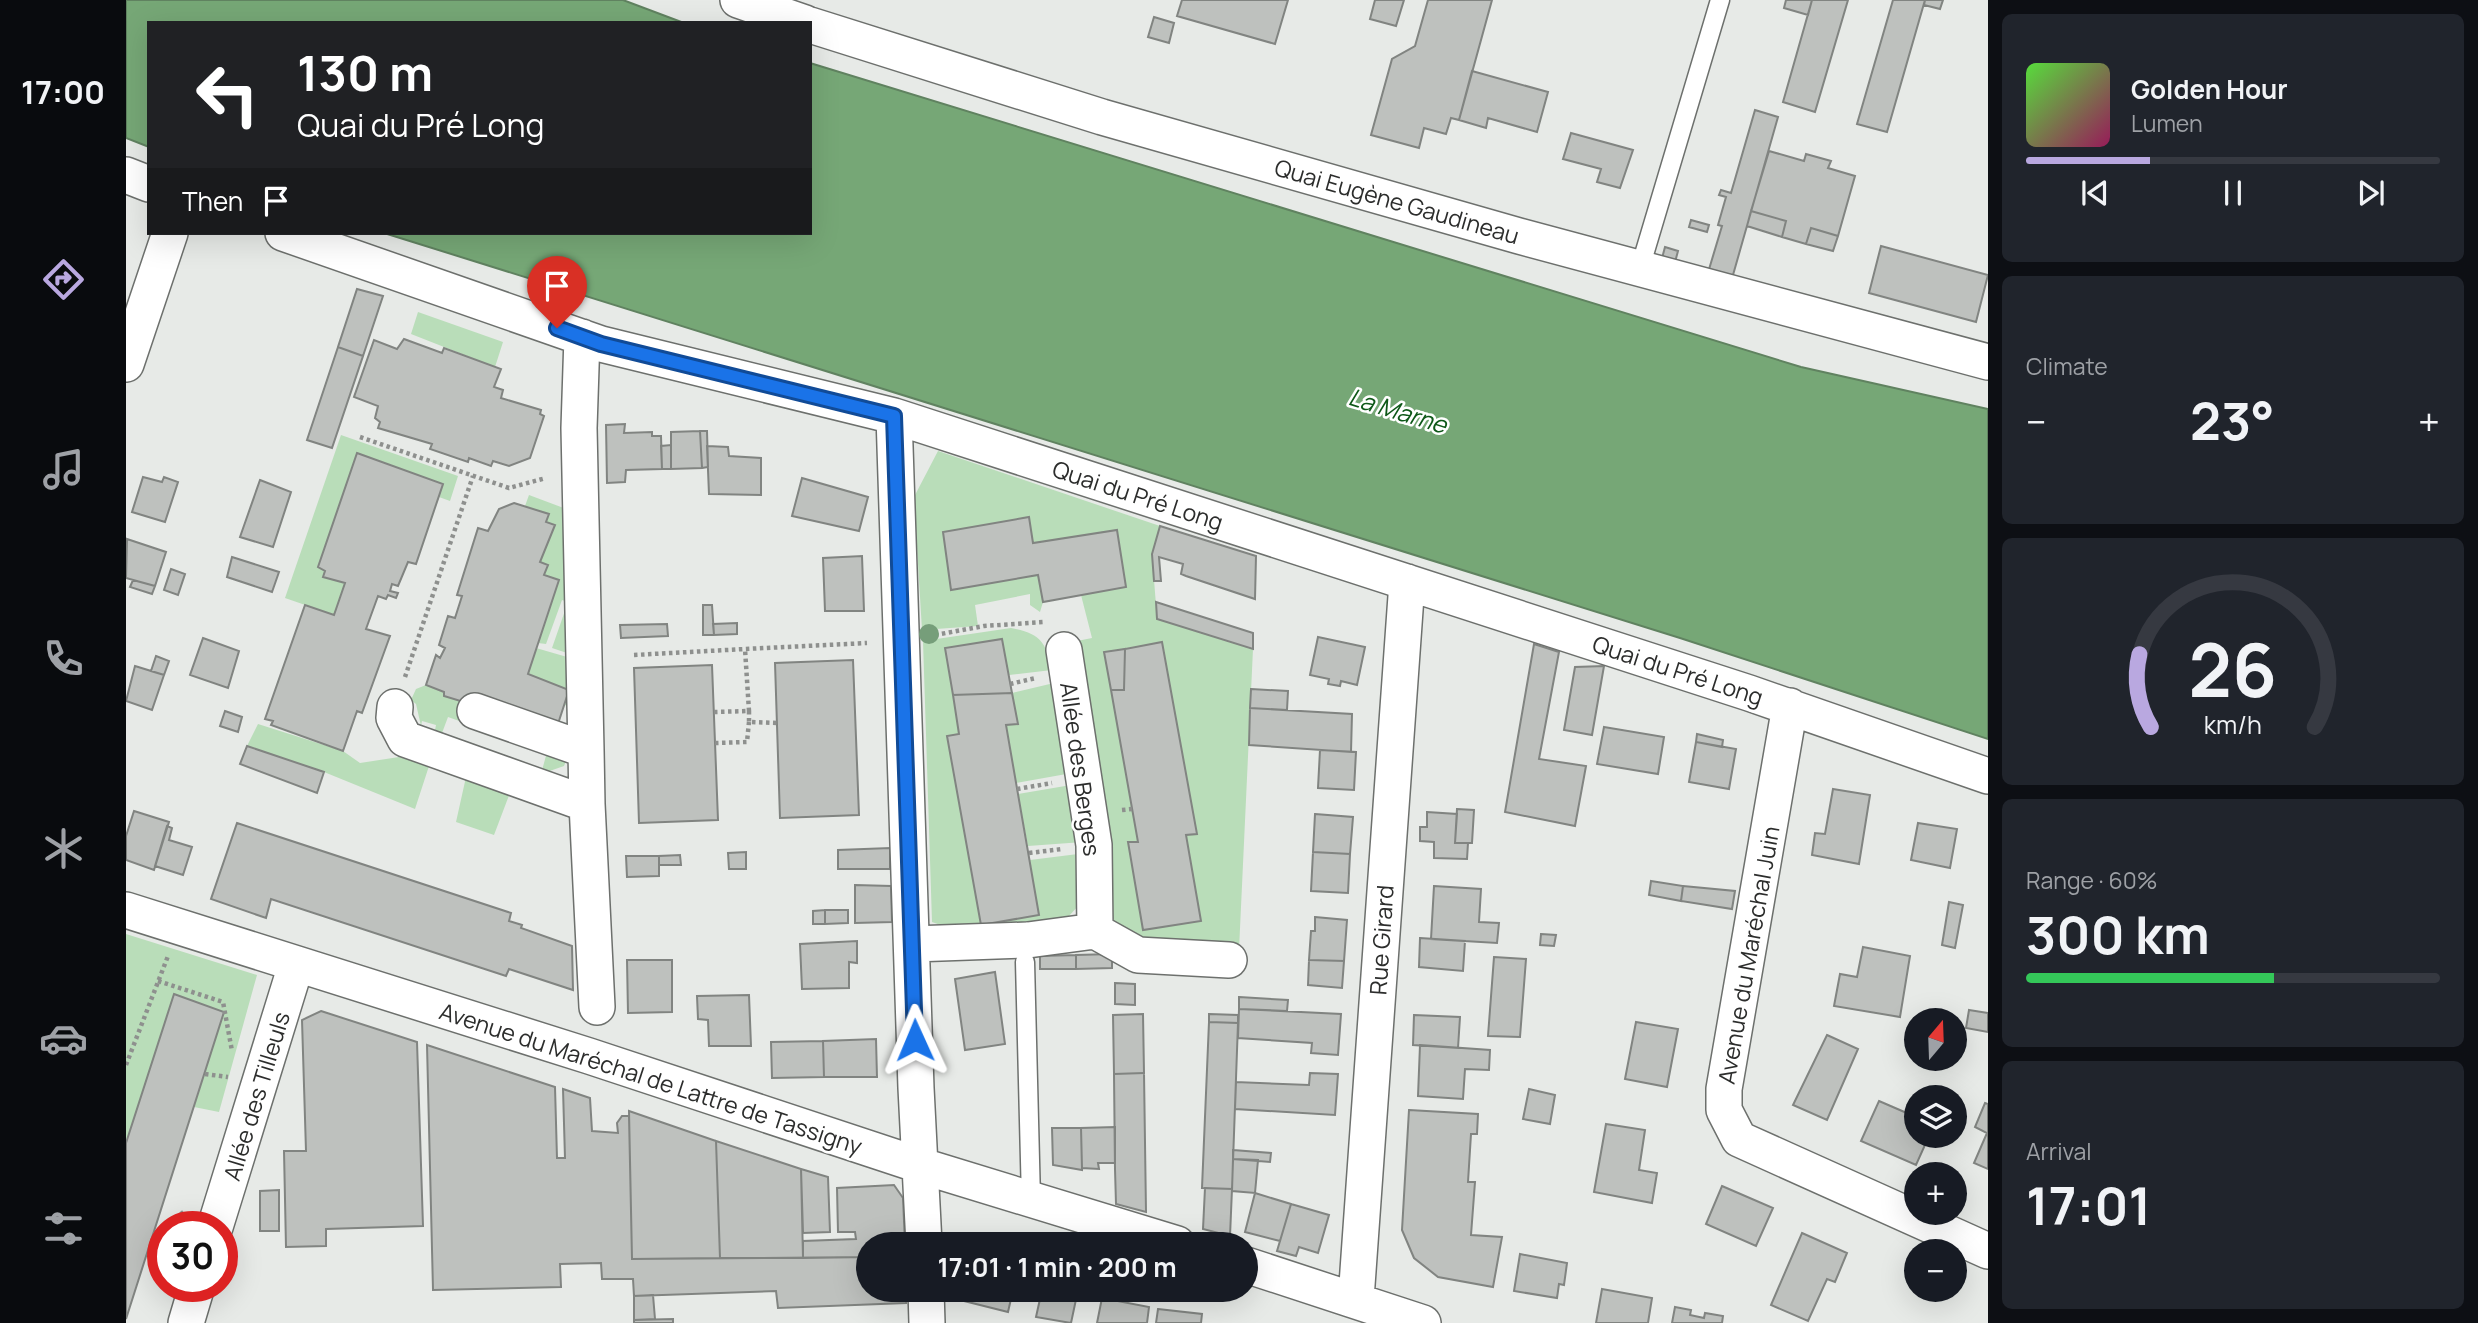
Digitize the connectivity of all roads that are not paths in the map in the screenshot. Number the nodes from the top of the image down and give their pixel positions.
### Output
1 (738, 0) edge
2 (1720, 0) edge
3 (799, 21) edge
4 (812, 25) edge
5 (126, 175) edge
6 (147, 183) edge
7 (169, 235) edge
8 (289, 235) edge
9 (1640, 268) junction
10 (582, 337) junction
11 (1988, 362) edge
12 (126, 364) edge
13 (894, 416) junction
14 (1407, 582) junction
15 (1063, 650) road end
16 (1790, 706) junction
17 (394, 707) road end
18 (475, 711) dead end
19 (586, 750) junction
20 (1988, 776) edge
21 (587, 804) junction
22 (126, 910) edge
23 (1095, 931) junction
24 (913, 944) junction
25 (1229, 960) dead end
26 (1025, 962) dead end
27 (296, 965) junction
28 (597, 1007) dead end
29 (922, 1167) junction
30 (1031, 1200) junction
31 (220, 1211) edge
32 (925, 1232) edge
33 (1137, 1232) edge
34 (1988, 1251) edge
35 (1258, 1269) edge
36 (1356, 1299) junction
37 (192, 1302) edge
38 (926, 1302) edge
39 (186, 1323) edge
40 (927, 1323) edge
41 (1423, 1323) edge

1 - 3 street
2 - 9 lane
4 - 9 street, Quai Eugène Gaudineau
5 - 6 street
7 - 12 street
8 - 10 street, Quai du Pré Long
9 - 11 street, Quai Eugène Gaudineau
10 - 13 street, Quai du Pré Long
10 - 19 street
13 - 14 street, Quai du Pré Long
13 - 24 street
14 - 16 street, Quai du Pré Long
14 - 36 street, Rue Girard
15 - 23 street, Allée des Berges
16 - 20 street, Quai du Pré Long
16 - 34 street, Avenue du Maréchal Juin
17 - 21 street
18 - 19 street
19 - 21 street
21 - 28 street
22 - 27 street, Avenue du Maréchal de Lattre de Tassigny
23 - 24 street
23 - 25 street
24 - 29 street
26 - 30 lane
27 - 29 street, Avenue du Maréchal de Lattre de Tassigny
27 - 31 street, Allée des Tilleuls
29 - 30 street, Avenue du Maréchal de Lattre de Tassigny
29 - 32 street
30 - 33 street, Avenue du Maréchal de Lattre de Tassigny
35 - 36 street
36 - 41 street
37 - 39 street
38 - 40 street

